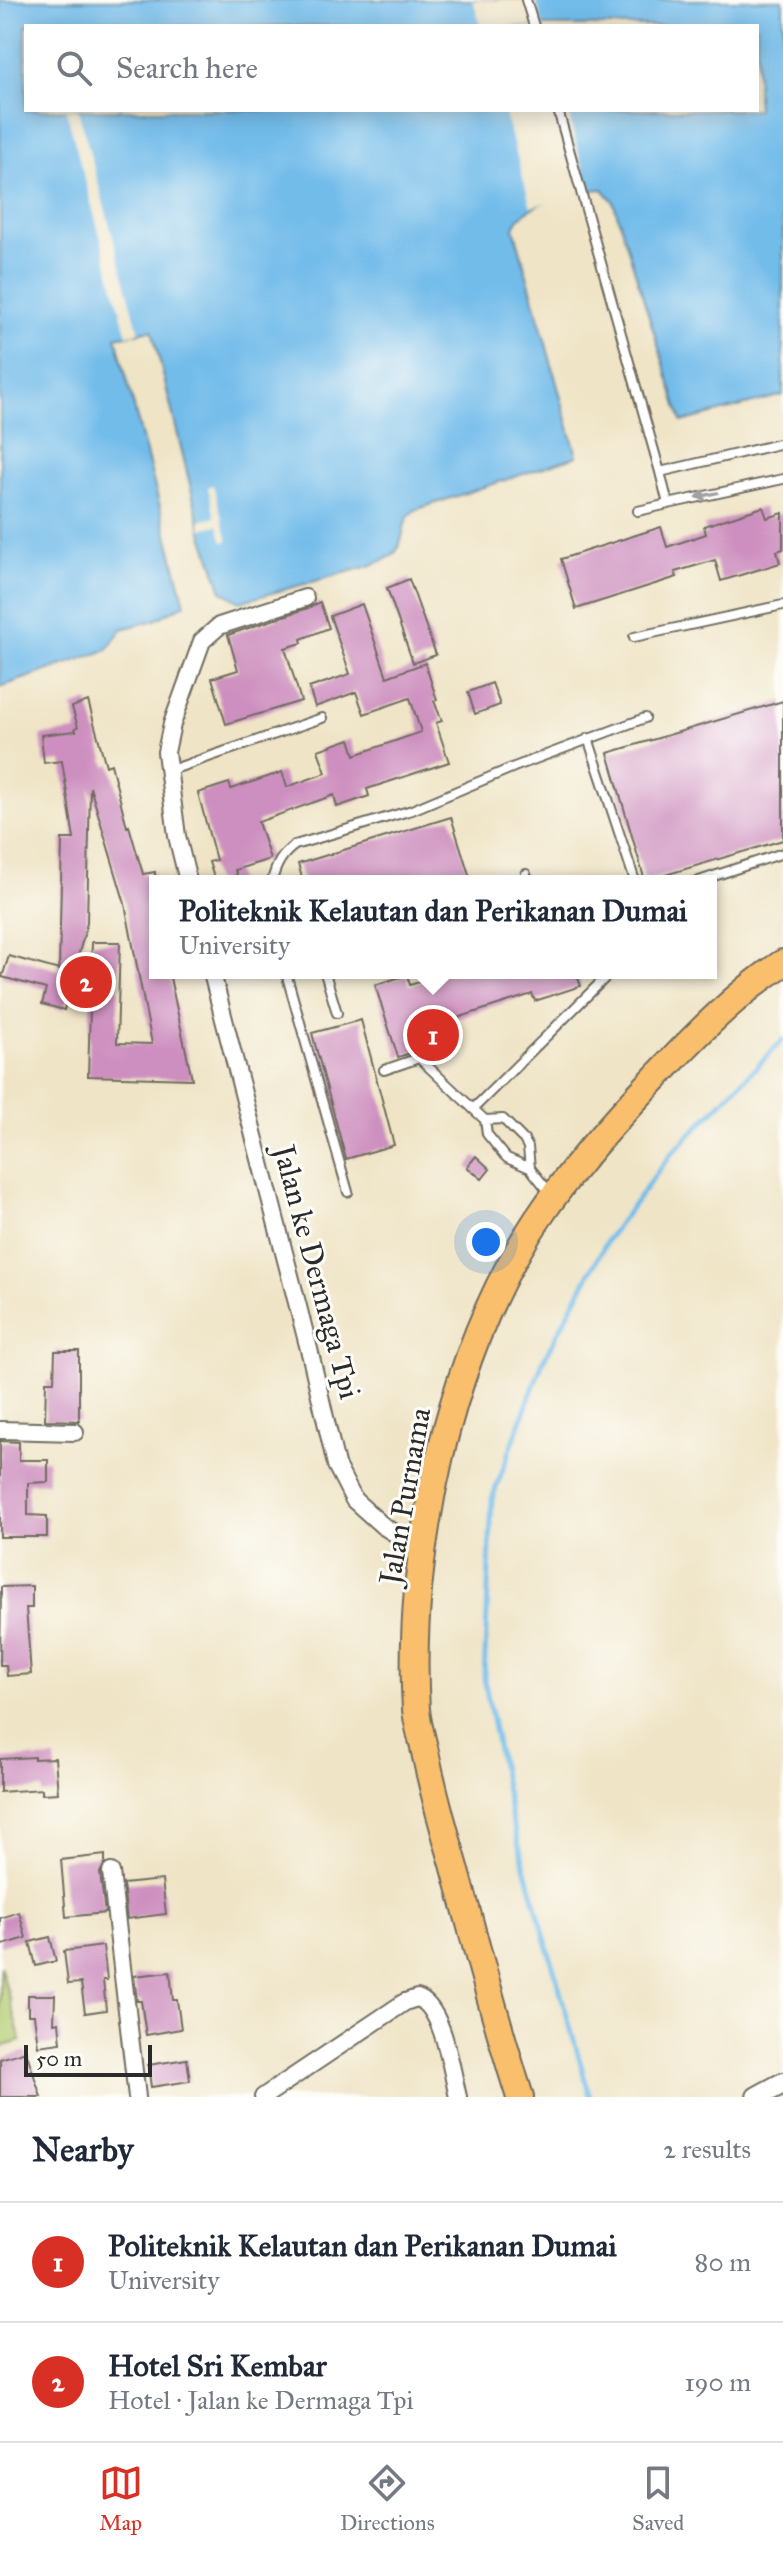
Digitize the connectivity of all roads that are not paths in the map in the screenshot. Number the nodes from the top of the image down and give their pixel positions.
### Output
1 (526, 0) edge
2 (533, 24) edge
3 (559, 112) edge
4 (783, 443) edge
5 (660, 472) junction
6 (783, 479) edge
7 (668, 504) junction
8 (638, 511) dead end
9 (305, 598) dead end
10 (783, 605) edge
11 (634, 637) dead end
12 (322, 718) dead end
13 (645, 718) dead end
14 (588, 738) junction
15 (168, 771) junction
16 (783, 853) edge
17 (187, 875) edge
18 (274, 875) edge
19 (633, 875) edge
20 (717, 875) edge
21 (783, 963) edge
22 (214, 979) edge
23 (288, 979) edge
24 (327, 979) edge
25 (604, 979) edge
26 (337, 1013) dead end
27 (384, 1070) dead end
28 (473, 1109) junction
29 (485, 1120) junction
30 (530, 1168) junction
31 (348, 1192) dead end
32 (553, 1197) junction
33 (0, 1430) edge
34 (75, 1432) dead end
35 (422, 1550) junction
36 (111, 1872) dead end
37 (783, 2083) edge
38 (137, 2097) edge
39 (263, 2097) edge
40 (458, 2097) edge
41 (520, 2097) edge
42 (757, 2097) edge

1 - 2 lane
3 - 5 lane
4 - 5 lane
5 - 7 lane
6 -> 7 lane
7 - 8 lane
9 - 15 street
10 - 11 lane
12 - 15 lane
13 - 14 lane
14 - 18 lane
14 - 19 lane
15 - 17 street
16 - 20 lane
21 - 32 main road, Jalan Purnama
22 - 35 street, Jalan ke Dermaga Tpi
23 - 31 lane
24 - 26 lane
25 - 28 lane
27 - 28 lane
28 - 29 lane
29 - 30 lane
29 - 30 lane
30 - 32 lane
32 - 35 main road, Jalan Purnama
33 - 34 street
35 - 41 main road, Jalan Purnama
36 - 38 street
37 - 42 street
39 - 40 street

